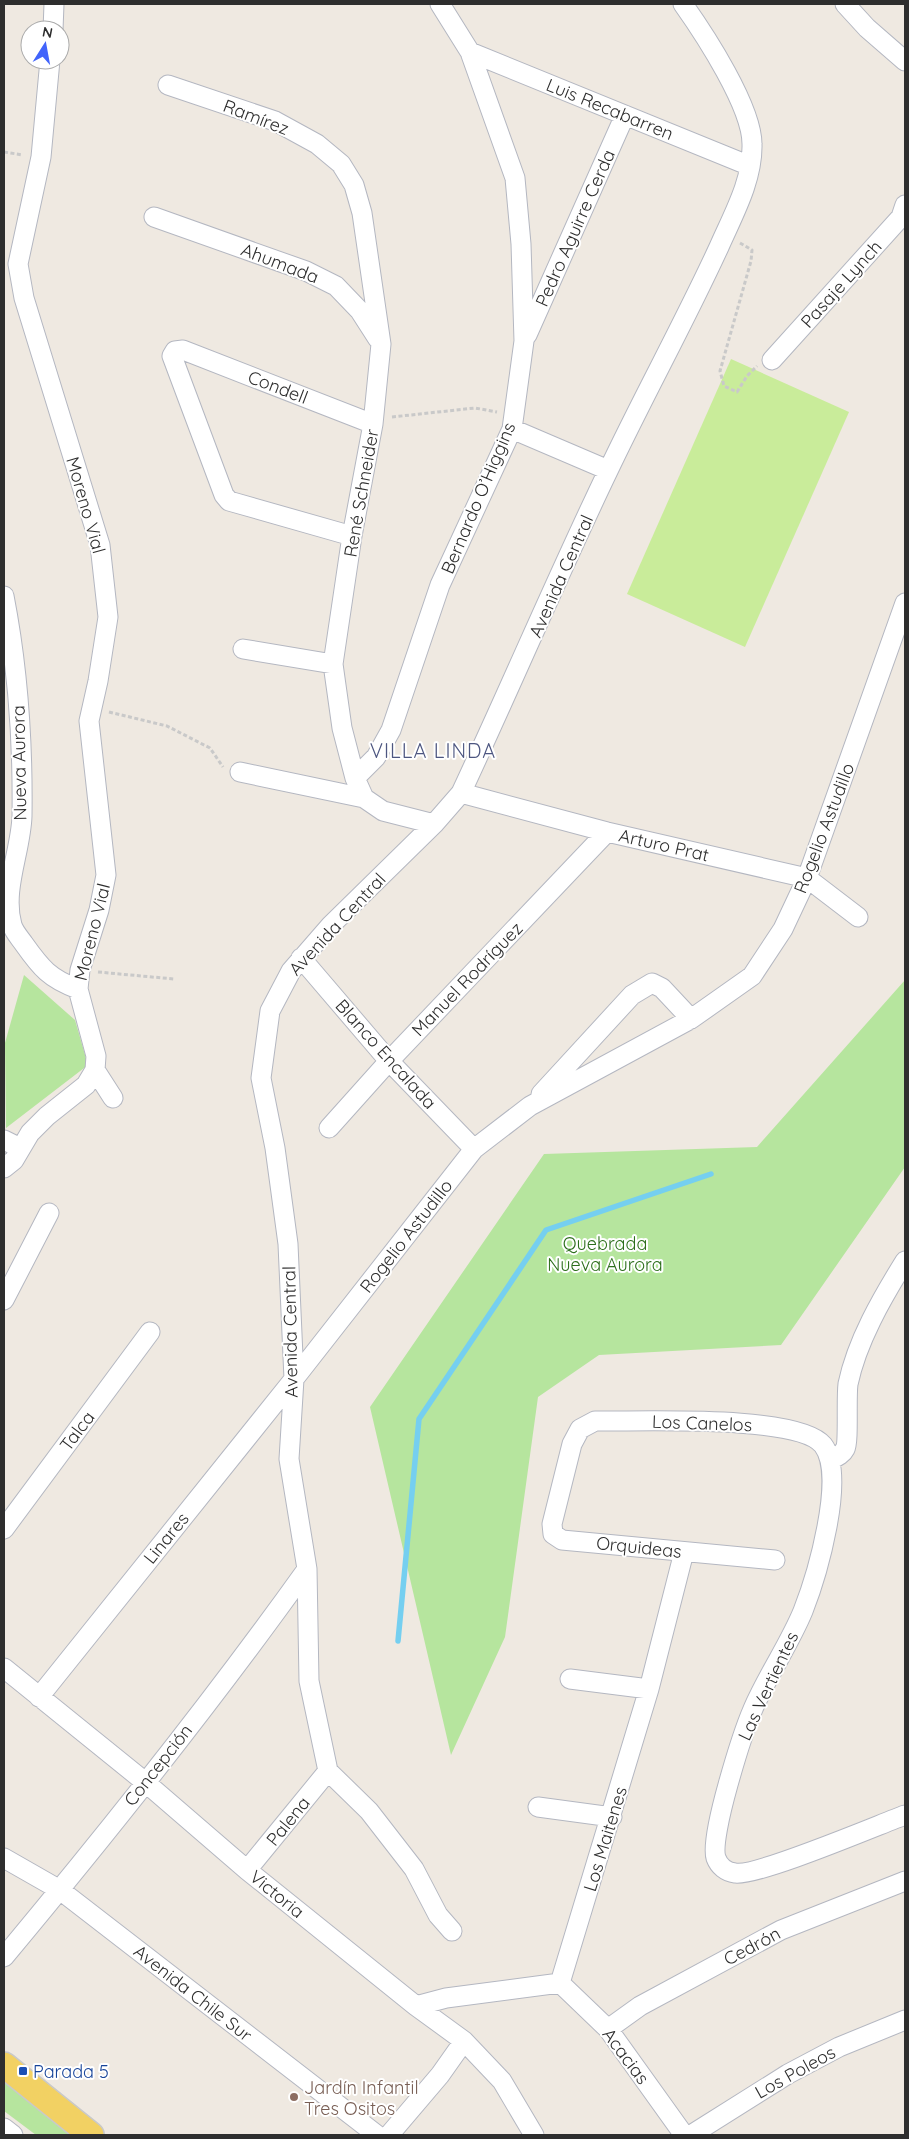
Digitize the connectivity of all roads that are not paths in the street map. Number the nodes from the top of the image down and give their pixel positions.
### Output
1 (54, 4) edge
2 (440, 4) edge
3 (683, 4) edge
4 (845, 4) edge
5 (53, 20) edge
6 (470, 52) junction
7 (905, 61) edge
8 (49, 70) edge
9 (168, 85) dead end
10 (625, 115) junction
11 (750, 166) junction
12 (354, 185) joint
13 (905, 205) edge
14 (154, 217) dead end
15 (524, 341) junction
16 (381, 344) junction
17 (774, 358) road end
18 (373, 422) junction
19 (513, 422) junction
20 (608, 470) junction
21 (352, 536) junction
22 (4, 596) edge
23 (905, 603) edge
24 (243, 649) dead end
25 (333, 664) junction
26 (232, 771) road end
27 (356, 778) junction
28 (461, 793) junction
29 (364, 798) junction
30 (434, 824) junction
31 (607, 832) junction
32 (807, 878) junction
33 (858, 916) dead end
34 (301, 958) junction
35 (78, 989) junction
36 (691, 1019) junction
37 (388, 1060) junction
38 (95, 1070) junction
39 (113, 1098) dead end
40 (530, 1106) junction
41 (329, 1128) dead end
42 (4, 1140) edge
43 (474, 1148) junction
44 (13, 1159) edge
45 (49, 1213) dead end
46 (905, 1261) edge
47 (4, 1300) edge
48 (150, 1332) dead end
49 (294, 1379) junction
50 (572, 1444) joint
51 (830, 1460) junction
52 (4, 1529) edge
53 (684, 1552) junction
54 (775, 1560) dead end
55 (306, 1569) junction
56 (4, 1668) edge
57 (570, 1678) dead end
58 (649, 1689) junction
59 (39, 1697) junction
60 (328, 1772) junction
61 (145, 1782) junction
62 (538, 1807) dead end
63 (905, 1815) edge
64 (612, 1817) junction
65 (4, 1858) edge
66 (247, 1870) junction
67 (905, 1881) edge
68 (60, 1890) junction
69 (452, 1931) dead end
70 (4, 1956) edge
71 (560, 1983) junction
72 (416, 2006) junction
73 (905, 2020) edge
74 (608, 2030) junction
75 (464, 2041) junction
76 (4, 2066) edge
77 (4, 2128) edge
78 (13, 2135) edge
79 (91, 2135) edge
80 (377, 2135) edge
81 (389, 2135) edge
82 (534, 2135) edge
83 (684, 2135) edge
84 (691, 2135) edge

1 - 5 street
2 - 6 street, Bernardo O’Higgins
3 - 11 street, Avenida Central
4 - 7 street
6 - 10 street, Luis Recabarren
6 - 15 street, Bernardo O’Higgins
8 - 35 street, Moreno Vial
9 - 12 street, Ramírez
10 - 11 street, Luis Recabarren
10 - 15 street, Pedro Aguirre Cerda
11 - 20 street, Avenida Central
12 - 16 street, René Schneider
13 - 17 street, Pasaje Lynch
14 - 16 street, Ahumada
15 - 19 street, Bernardo O’Higgins
16 - 18 street, René Schneider
18 - 21 street, René Schneider
18 - 21 street, Condell
19 - 20 street
19 - 27 street, Bernardo O’Higgins
20 - 28 street, Avenida Central
21 - 25 street, René Schneider
22 - 35 street, Nueva Aurora
23 - 32 street, Rogelio Astudillo
24 - 25 street
25 - 27 street, René Schneider
26 - 29 street
27 - 29 street, René Schneider
28 - 30 street, Avenida Central
28 - 31 street, Arturo Prat
29 - 30 street
30 - 34 street, Avenida Central
31 - 32 street, Arturo Prat
31 - 37 street, Manuel Rodríguez
32 - 33 street, Arturo Prat
32 - 36 street, Rogelio Astudillo
34 - 37 street, Blanco Encalada
34 - 49 street, Avenida Central
35 - 38 street, Moreno Vial
36 - 40 street, Rogelio Astudillo
36 - 40 street, Rogelio Astudillo
37 - 41 street, Manuel Rodríguez
37 - 43 street, Blanco Encalada
38 - 39 street, Moreno Vial
38 - 44 street
40 - 43 street, Rogelio Astudillo
42 - 44 street
43 - 49 street, Rogelio Astudillo
45 - 47 street
46 - 51 street
48 - 52 street, Talca
49 - 55 street, Avenida Central
49 - 59 street, Linares
50 - 51 street, Los Canelos
50 - 53 street, Orquideas
51 - 63 street, Las Vertientes
53 - 54 street, Orquideas
53 - 58 street, Los Maitenes
55 - 60 street, Avenida Central
55 - 61 street, Concepción
56 - 59 street, Victoria
57 - 58 street
58 - 64 street, Los Maitenes
59 - 61 street, Victoria
60 - 66 street, Palena
60 - 69 street
61 - 66 street, Victoria
61 - 68 street, Concepción
62 - 64 street
64 - 71 street, Los Maitenes
65 - 68 street, Avenida Chile Sur
66 - 72 street, Victoria
67 - 74 street, Cedrón
68 - 70 street, Concepción
68 - 80 street, Avenida Chile Sur
71 - 72 street
71 - 74 street, Acacias
72 - 75 street, Victoria
73 - 84 street, Los Poleos
74 - 83 street, Acacias
75 - 81 street
75 - 82 street, Victoria
76 - 79 main road
77 - 78 street

